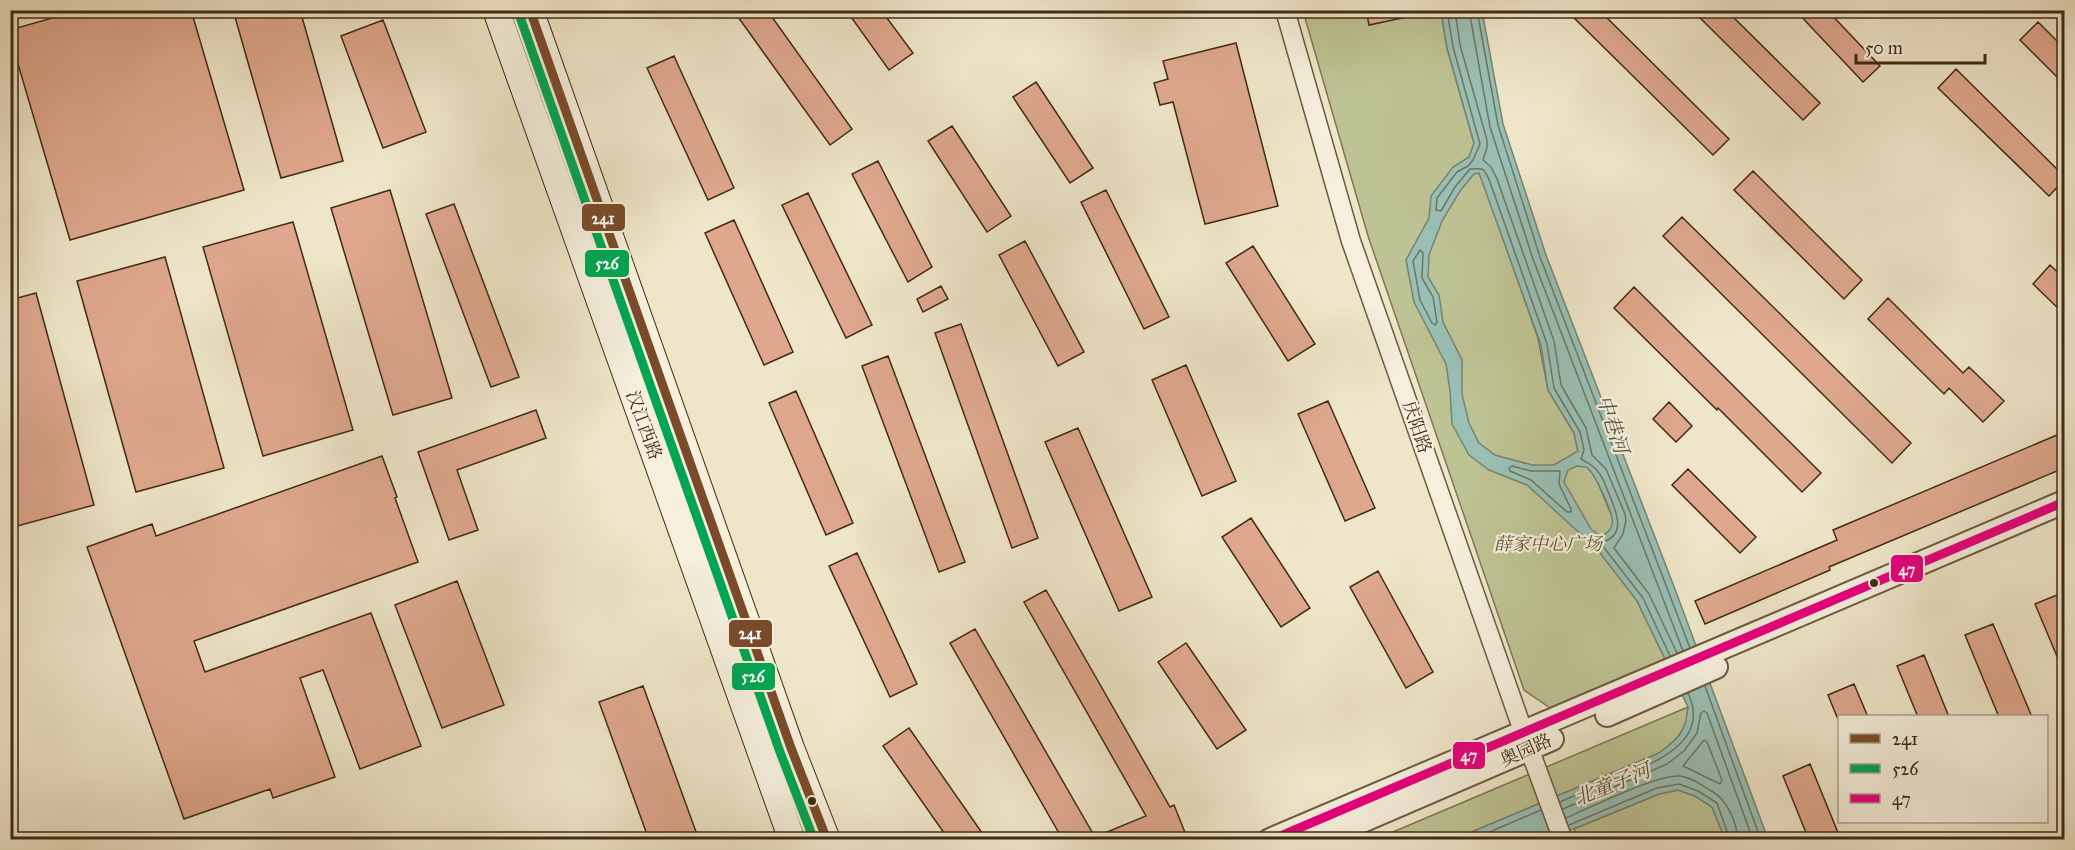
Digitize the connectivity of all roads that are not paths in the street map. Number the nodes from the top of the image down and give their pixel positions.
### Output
1 (496, 10) edge
2 (530, 10) edge
3 (1285, 10) edge
4 (2064, 502) edge
5 (2064, 516) edge
6 (1718, 657) junction
7 (1527, 741) junction
8 (792, 840) edge
9 (827, 840) edge
10 (1270, 840) edge
11 (1318, 840) edge
12 (1563, 840) edge

1 - 8 main road, 汉江西路
2 - 9 main road, 汉江西路
3 - 7 street, 庆阳路
4 - 6 street
5 - 6 street
6 - 7 street, 奥园路
7 - 10 street, 奥园路
7 - 11 street, 奥园路
7 - 12 street, 庆阳路

